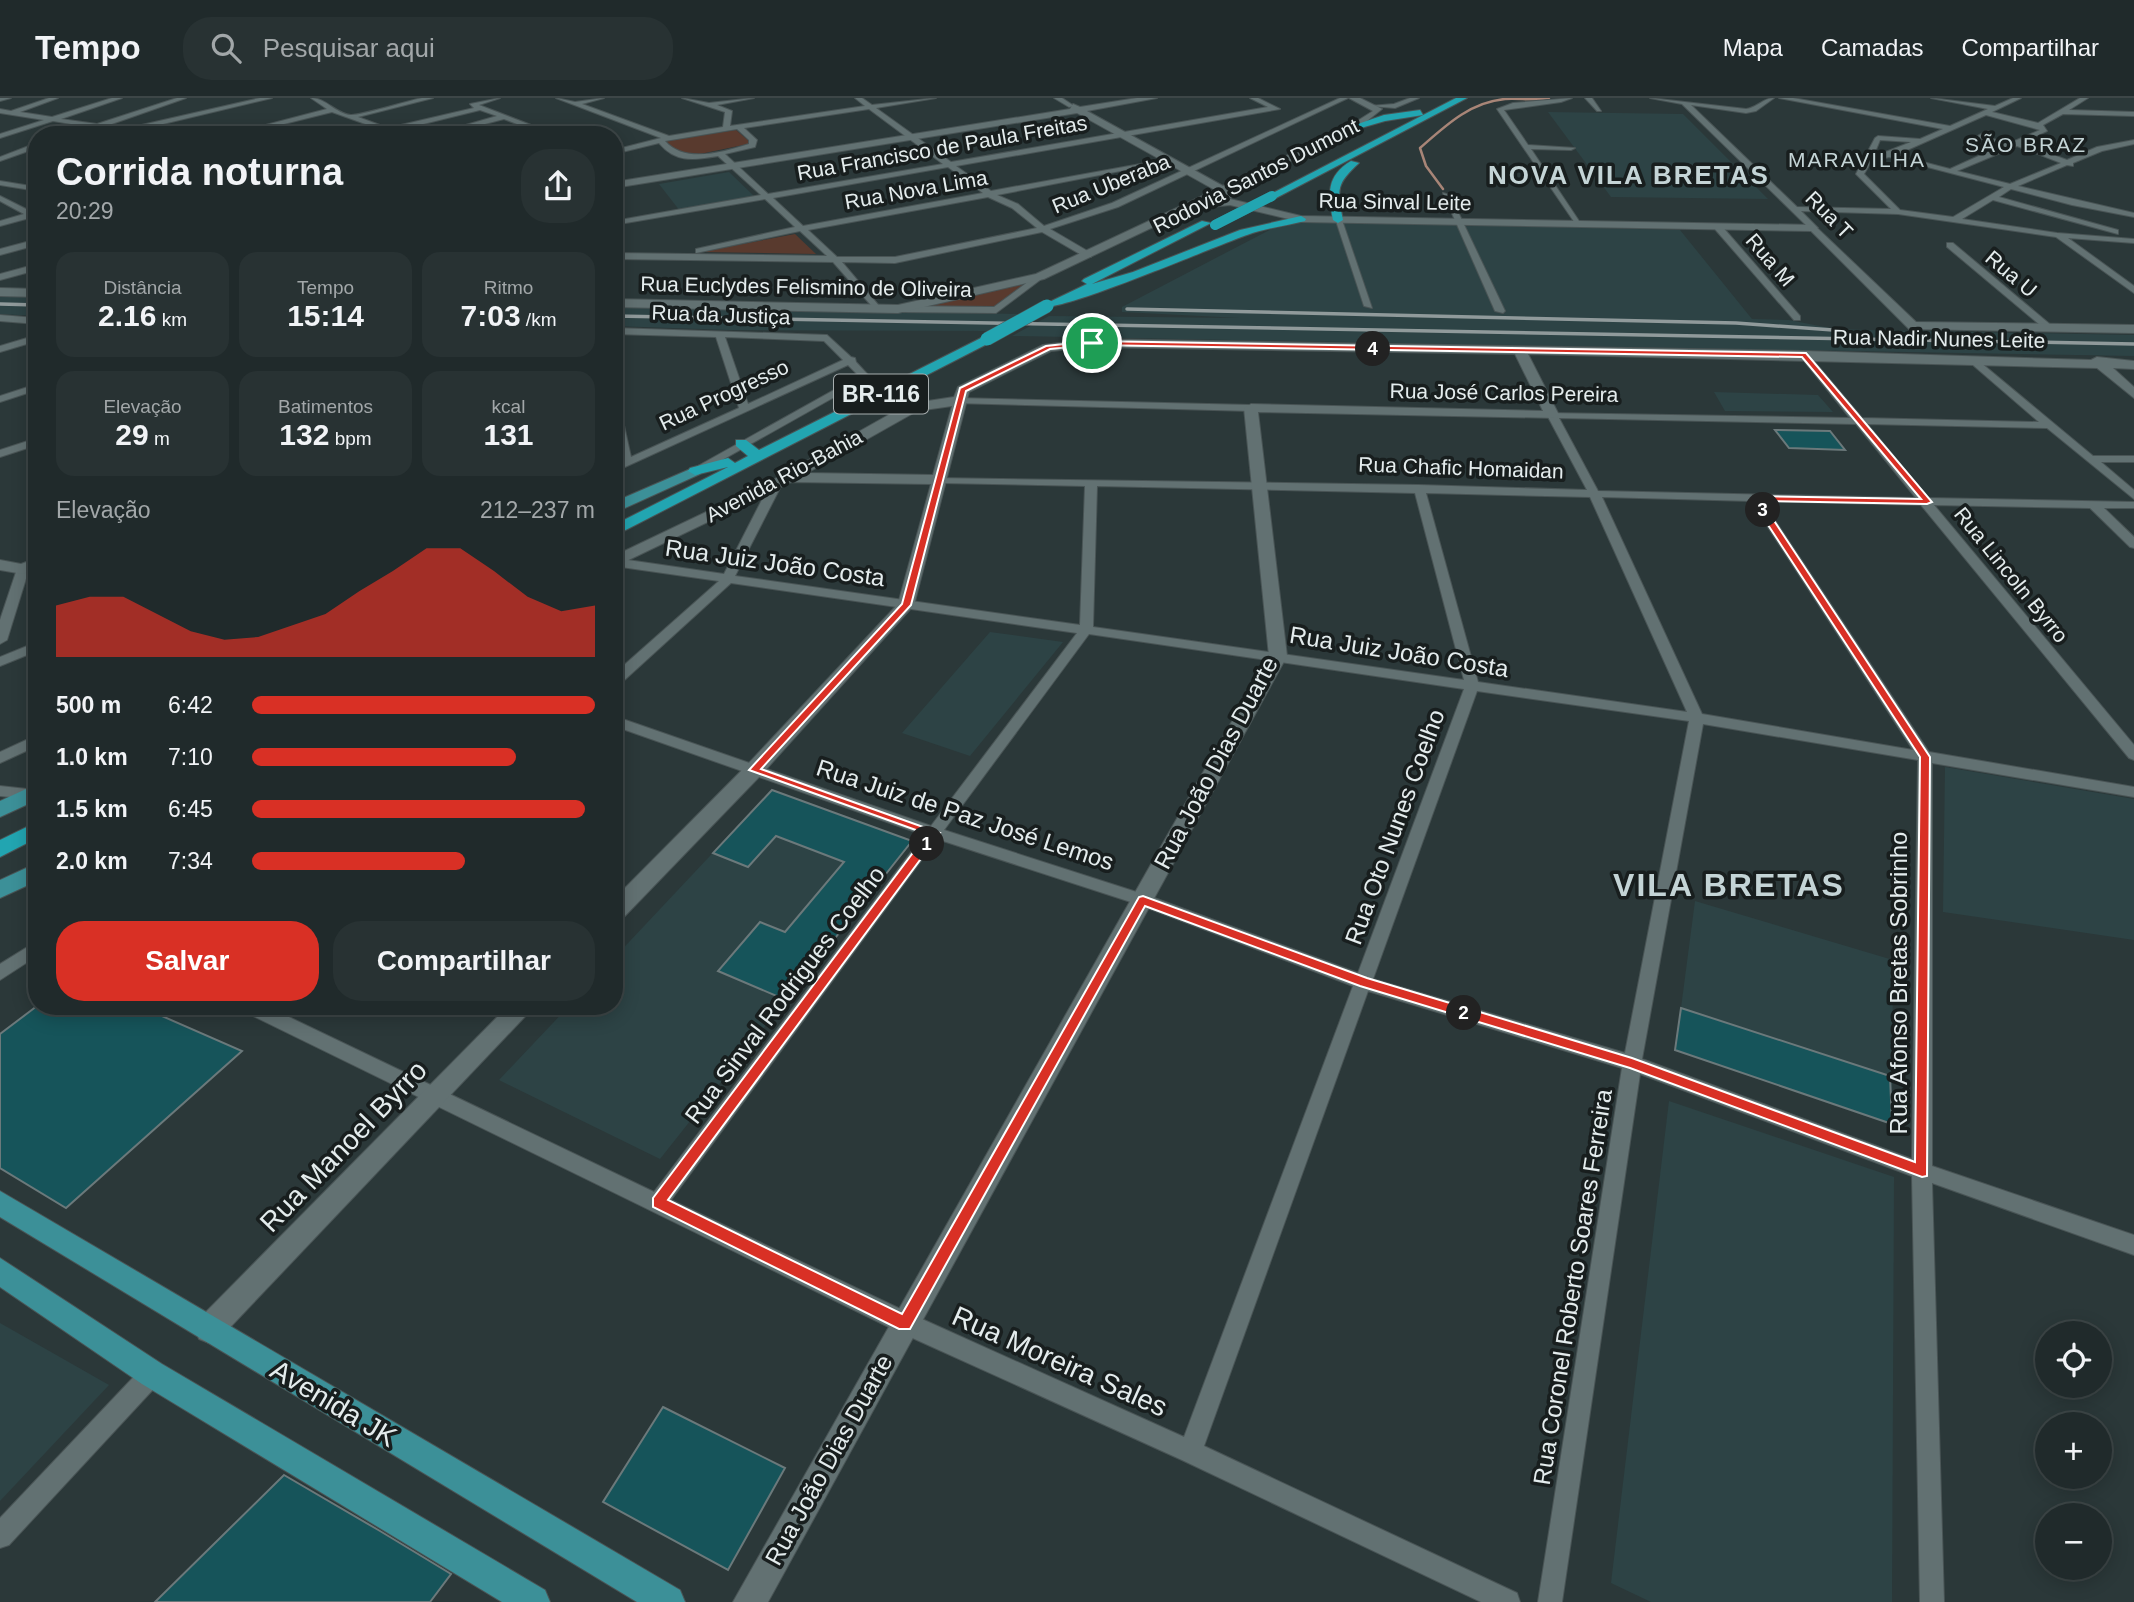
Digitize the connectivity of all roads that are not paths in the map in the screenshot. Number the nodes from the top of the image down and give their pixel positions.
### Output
1 (8, 98) edge
2 (55, 98) edge
3 (119, 98) edge
4 (183, 98) edge
5 (269, 98) edge
6 (325, 98) edge
7 (430, 98) edge
8 (497, 98) edge
9 (559, 98) edge
10 (601, 98) edge
11 (685, 98) edge
12 (751, 98) edge
13 (858, 98) edge
14 (933, 98) edge
15 (1057, 98) edge
16 (1122, 98) edge
17 (1153, 98) edge
18 (1253, 98) edge
19 (1345, 98) edge
20 (1353, 98) edge
21 (1416, 98) edge
22 (1448, 98) edge
23 (1463, 98) edge
24 (1569, 98) edge
25 (1588, 98) edge
26 (1653, 98) edge
27 (1771, 98) edge
28 (1782, 98) edge
29 (1934, 98) edge
30 (2018, 98) edge
31 (2085, 98) edge
32 (0, 99) edge
33 (314, 99) edge
34 (1685, 103) junction
35 (575, 104) junction
36 (710, 104) junction
37 (1373, 106) junction
38 (2134, 106) edge
39 (474, 107) junction
40 (871, 107) junction
41 (1075, 108) junction
42 (1276, 108) junction
43 (332, 110) junction
44 (1598, 110) dead end
45 (1992, 111) junction
46 (2065, 112) junction
47 (11, 113) junction
48 (1420, 113) junction
49 (1434, 113) junction
50 (0, 114) edge
51 (2124, 114) junction
52 (2134, 114) edge
53 (354, 116) junction
54 (503, 117) junction
55 (1300, 117) junction
56 (52, 119) junction
57 (2039, 125) junction
58 (31, 126) edge
59 (97, 126) joint
60 (149, 126) edge
61 (267, 126) edge
62 (370, 126) edge
63 (405, 126) edge
64 (468, 126) edge
65 (528, 126) edge
66 (28, 127) edge
67 (739, 127) junction
68 (1354, 127) junction
69 (1954, 128) junction
70 (726, 129) junction
71 (1989, 132) dead end
72 (1376, 133) junction
73 (908, 135) junction
74 (1120, 135) junction
75 (0, 136) edge
76 (665, 139) junction
77 (1920, 141) junction
78 (2134, 142) edge
79 (2016, 145) junction
80 (1526, 147) junction
81 (1571, 148) dead end
82 (28, 150) edge
83 (623, 150) edge
84 (719, 153) junction
85 (15, 154) junction
86 (1889, 155) junction
87 (28, 156) edge
88 (0, 159) edge
89 (1868, 160) junction
90 (1168, 161) junction
91 (948, 163) junction
92 (729, 164) junction
93 (2070, 164) junction
94 (1187, 172) junction
95 (1948, 172) junction
96 (623, 179) edge
97 (0, 183) edge
98 (623, 183) edge
99 (2010, 187) junction
100 (28, 188) edge
101 (1221, 190) junction
102 (1446, 194) dead end
103 (767, 195) junction
104 (991, 195) junction
105 (1268, 195) junction
106 (1990, 197) junction
107 (0, 198) edge
108 (1230, 202) junction
109 (2072, 203) junction
110 (1187, 206) junction
111 (1798, 209) junction
112 (28, 211) edge
113 (1260, 211) junction
114 (1898, 212) junction
115 (2134, 215) edge
116 (28, 216) edge
117 (2050, 216) junction
118 (1301, 219) junction
119 (1338, 220) junction
120 (1954, 220) junction
121 (623, 221) edge
122 (1456, 222) junction
123 (0, 223) edge
124 (1577, 224) junction
125 (1261, 225) junction
126 (1717, 226) junction
127 (803, 228) junction
128 (1814, 228) junction
129 (1043, 229) junction
130 (2057, 235) junction
131 (2134, 239) edge
132 (28, 244) edge
133 (1950, 245) dead end
134 (0, 251) edge
135 (1088, 255) junction
136 (623, 256) edge
137 (670, 257) junction
138 (835, 259) junction
139 (28, 269) edge
140 (2115, 276) junction
141 (2134, 276) edge
142 (0, 277) edge
143 (1040, 277) junction
144 (2134, 290) edge
145 (0, 292) edge
146 (28, 293) edge
147 (1076, 293) junction
148 (623, 303) edge
149 (1370, 306) dead end
150 (877, 309) junction
151 (898, 309) junction
152 (1500, 311) dead end
153 (0, 318) edge
154 (1797, 318) dead end
155 (28, 320) edge
156 (2049, 328) junction
157 (2134, 329) edge
158 (623, 331) edge
159 (719, 333) junction
160 (28, 341) edge
161 (0, 349) edge
162 (1520, 352) junction
163 (1804, 355) junction
164 (1971, 359) junction
165 (852, 360) junction
166 (2097, 361) junction
167 (2134, 365) edge
168 (28, 390) edge
169 (2134, 394) edge
170 (0, 399) edge
171 (958, 401) junction
172 (744, 407) junction
173 (1251, 408) junction
174 (1552, 415) junction
175 (1859, 421) junction
176 (2050, 425) junction
177 (741, 443) junction
178 (28, 445) edge
179 (623, 445) edge
180 (774, 449) junction
181 (0, 454) edge
182 (756, 454) junction
183 (2090, 459) junction
184 (2134, 459) edge
185 (627, 463) junction
186 (623, 465) edge
187 (695, 471) junction
188 (782, 480) junction
189 (941, 480) junction
190 (1091, 482) junction
191 (1257, 484) junction
192 (1419, 488) junction
193 (1594, 493) junction
194 (2134, 496) edge
195 (1755, 499) junction
196 (1927, 502) junction
197 (623, 504) edge
198 (2093, 504) junction
199 (2134, 505) edge
200 (623, 526) edge
201 (2134, 544) edge
202 (623, 558) edge
203 (623, 563) edge
204 (0, 565) edge
205 (28, 566) edge
206 (28, 571) edge
207 (727, 580) junction
208 (906, 605) junction
209 (1086, 629) junction
210 (0, 640) edge
211 (28, 650) edge
212 (1278, 656) junction
213 (0, 662) edge
214 (623, 674) edge
215 (1472, 686) junction
216 (1697, 718) junction
217 (623, 724) edge
218 (28, 744) edge
219 (2134, 755) edge
220 (1925, 757) junction
221 (0, 758) edge
222 (754, 770) junction
223 (0, 791) edge
224 (2134, 792) edge
225 (28, 793) edge
226 (28, 796) edge
227 (0, 810) edge
228 (935, 833) junction
229 (28, 835) edge
230 (0, 849) edge
231 (28, 876) edge
232 (0, 890) edge
233 (1143, 900) junction
234 (623, 904) edge
235 (28, 953) edge
236 (0, 973) edge
237 (1364, 983) junction
238 (267, 1015) edge
239 (514, 1015) edge
240 (1632, 1063) junction
241 (437, 1095) junction
242 (1922, 1171) junction
243 (658, 1202) junction
244 (0, 1203) edge
245 (2134, 1244) edge
246 (0, 1271) edge
247 (905, 1323) junction
248 (209, 1329) junction
249 (152, 1374) junction
250 (1190, 1452) junction
251 (0, 1536) edge
252 (533, 1602) edge
253 (668, 1602) edge
254 (750, 1602) edge
255 (1508, 1602) edge
256 (1550, 1602) edge
257 (1932, 1602) edge

1 - 32 street
2 - 47 street
3 - 56 street
4 - 59 street
5 - 60 street
6 - 33 street
7 - 53 street
8 - 39 street
9 - 35 street
10 - 35 street
11 - 36 street
12 - 36 street
13 - 40 street
14 - 40 street
15 - 41 street
16 - 41 street
17 - 41 street
18 - 42 street
19 - 55 street, Rua Uberaba
20 - 37 street
21 - 37 street
22 - 48 highway, Rodovia Santos Dumont / BR-116
23 - 49 highway, Rodovia Santos Dumont / BR-116
24 - 80 street
25 - 44 street
26 - 34 street
27 - 34 street
28 - 69 street
29 - 45 street
30 - 45 street
31 - 46 street
33 - 43 street
34 - 111 street, Rua T
35 - 76 street
36 - 70 street
37 - 68 street
38 - 51 street
39 - 54 street
39 - 63 street
40 - 67 street
40 - 73 street
41 - 73 street
41 - 74 street
42 - 55 street
42 - 74 street, Rua Francisco de Paula Freitas
43 - 53 street
43 - 61 street
45 - 57 street
45 - 69 street
46 - 51 street
46 - 57 street
47 - 50 street
47 - 56 street
48 - 68 highway
48 - 72 highway, Rodovia Santos Dumont / BR-116
49 - 105 highway, Rodovia Santos Dumont / BR-116
49 - 119 highway
51 - 52 street
53 - 62 street
54 - 64 street
54 - 65 street
55 - 94 street, Rua Uberaba
56 - 58 street
56 - 59 street
57 - 79 street
66 - 75 street
67 - 70 street
67 - 84 street
68 - 72 highway
68 - 101 street
69 - 77 street
70 - 76 street
71 - 79 street
72 - 105 highway, Rodovia Santos Dumont / BR-116
73 - 91 street
73 - 92 street
74 - 90 street
74 - 91 street, Rua Francisco de Paula Freitas
76 - 83 street
76 - 84 street
77 - 86 street
77 - 89 street
78 - 93 street
79 - 93 street
79 - 95 street
80 - 81 street
80 - 124 street
82 - 85 street
84 - 92 street
85 - 87 street
85 - 88 street
86 - 89 street
86 - 95 street
89 - 114 street
90 - 94 street
90 - 104 street, Rua Nova Lima
91 - 103 street, Rua Francisco de Paula Freitas
91 - 104 street
92 - 96 street
92 - 98 street
92 - 103 street
93 - 99 street
94 - 101 street
94 - 129 street, Rua Uberaba
95 - 99 street
97 - 100 street
99 - 106 street
99 - 109 street
101 - 108 street
101 - 110 street
102 - 122 street
103 - 121 street, Rua Francisco de Paula Freitas
103 - 127 street
104 - 127 street, Rua Nova Lima
104 - 129 street
105 - 147 highway, Rodovia Santos Dumont / BR-116, bridge
106 - 117 street
106 - 120 street
107 - 112 street
108 - 110 street
108 - 113 street, Rua Sinval Leite
109 - 115 street
109 - 117 street
110 - 135 street
111 - 114 street
111 - 128 street, Rua T
113 - 118 street, Rua Sinval Leite
113 - 125 highway
114 - 120 street
116 - 123 street
117 - 131 street
118 - 119 street, Rua Sinval Leite
118 - 125 highway
119 - 122 street, Rua Sinval Leite
119 - 149 street
120 - 130 street
122 - 124 street, Rua Sinval Leite
122 - 152 street
124 - 126 street, Rua Sinval Leite
125 - 147 highway
126 - 128 street, Rua Sinval Leite
126 - 154 street, Rua M
127 - 137 street, Rua Nova Lima
127 - 138 street
128 - 156 street, Rua T
129 - 135 street
129 - 138 street, Rua Uberaba
130 - 131 street
130 - 140 street
132 - 134 street
133 - 156 street, Rua U
135 - 143 street
136 - 137 street
137 - 138 street, Rua Uberaba
138 - 150 street
139 - 142 street
140 - 141 street
140 - 144 street
143 - 151 street
143 - 151 street, Rua Euclydes Felismino de Oliveira
145 - 146 street
147 - 180 highway, Rodovia Santos Dumont / BR-116, bridge
148 - 150 street, Rua Euclydes Felismino de Oliveira
150 - 151 street, Rua Euclydes Felismino de Oliveira
153 - 155 street
156 - 157 street
158 - 159 street, Rua da Justiça
159 - 165 street, Rua da Justiça
159 - 172 street
160 - 161 street
162 - 163 street, Rua Nadir Nunes Leite
162 - 171 street, Rua Nadir Nunes Leite
162 - 174 street
163 - 164 street, Rua Nadir Nunes Leite
163 - 175 street, Rua Lincoln Byrro
164 - 166 street, Rua Nadir Nunes Leite
164 - 176 street
165 - 172 street, Rua Progresso
165 - 177 street, Avenida Rio-Bahia
166 - 167 street, Rua Nadir Nunes Leite
166 - 169 street
168 - 170 street
171 - 173 street, Rua José Carlos Pereira
171 - 188 street, Avenida Rio-Bahia
171 - 189 street
172 - 185 street, Rua Progresso
173 - 174 street, Rua José Carlos Pereira
173 - 191 street, Rua João Dias Duarte
174 - 175 street, Rua José Carlos Pereira
174 - 193 street
175 - 176 street, Rua José Carlos Pereira
175 - 196 street, Rua Lincoln Byrro
176 - 183 street
177 - 182 highway
177 - 187 street, Avenida Rio-Bahia
178 - 181 street
179 - 185 street
180 - 182 highway
180 - 200 highway, Rodovia Santos Dumont / BR-116
182 - 187 highway
183 - 184 street
183 - 194 street
185 - 186 street, Rua Progresso
187 - 197 main road, Avenida Rio-Bahia
188 - 189 street, Rua Chafic Homaidan
188 - 202 street, Avenida Rio-Bahia
188 - 207 street
189 - 190 street, Rua Chafic Homaidan
189 - 208 street
190 - 191 street, Rua Chafic Homaidan
190 - 209 street
191 - 192 street, Rua Chafic Homaidan
191 - 212 street, Rua João Dias Duarte
192 - 193 street, Rua Chafic Homaidan
192 - 215 street, Rua Oto Nunes Coelho
193 - 195 street, Rua Chafic Homaidan
193 - 216 street
195 - 196 street, Rua Chafic Homaidan
195 - 220 street
196 - 198 street, Rua Chafic Homaidan
196 - 219 street, Rua Lincoln Byrro
198 - 199 street, Rua Chafic Homaidan
198 - 201 street
203 - 207 street, Rua Juiz João Costa
204 - 205 street
206 - 210 street
207 - 208 street, Rua Juiz João Costa
207 - 214 street
208 - 209 street, Rua Juiz João Costa
208 - 222 street
209 - 212 street, Rua Juiz João Costa
209 - 228 street, Rua Sinval Rodrigues Coelho
211 - 213 street
212 - 215 street, Rua Juiz João Costa
212 - 233 street, Rua João Dias Duarte
215 - 216 street, Rua Juiz João Costa
215 - 237 street, Rua Oto Nunes Coelho
216 - 220 street, Rua Juiz João Costa
216 - 240 street, Rua Coronel Roberto Soares Ferreira
217 - 222 street, Rua Juiz de Paz José Lemos
218 - 221 street
220 - 224 street, Rua Juiz João Costa
220 - 242 street, Rua Afonso Bretas Sobrinho
222 - 228 street, Rua Juiz de Paz José Lemos
222 - 234 street
223 - 225 street
226 - 227 main road
228 - 233 street, Rua Juiz de Paz José Lemos
228 - 243 street, Rua Sinval Rodrigues Coelho
229 - 230 highway
231 - 232 main road
233 - 237 street, Rua Juiz de Paz José Lemos
233 - 247 street, Rua João Dias Duarte
235 - 236 street
237 - 240 street, Rua Juiz de Paz José Lemos
237 - 250 street, Rua Oto Nunes Coelho
238 - 241 street, Rua Moreira Sales
239 - 241 street, Rua Manoel Byrro
240 - 242 street, Rua Juiz de Paz José Lemos
240 - 256 street, Rua Coronel Roberto Soares Ferreira
241 - 243 street, Rua Moreira Sales
241 - 248 street, Rua Manoel Byrro
242 - 245 street, Rua Juiz de Paz José Lemos
242 - 257 street, Rua Afonso Bretas Sobrinho
243 - 247 street, Rua Moreira Sales
244 - 248 main road, Avenida JK
246 - 249 main road
247 - 250 street, Rua Moreira Sales
247 - 254 street, Rua João Dias Duarte
248 - 253 main road, Avenida JK
249 - 251 street
249 - 252 main road
250 - 255 street, Rua Moreira Sales

